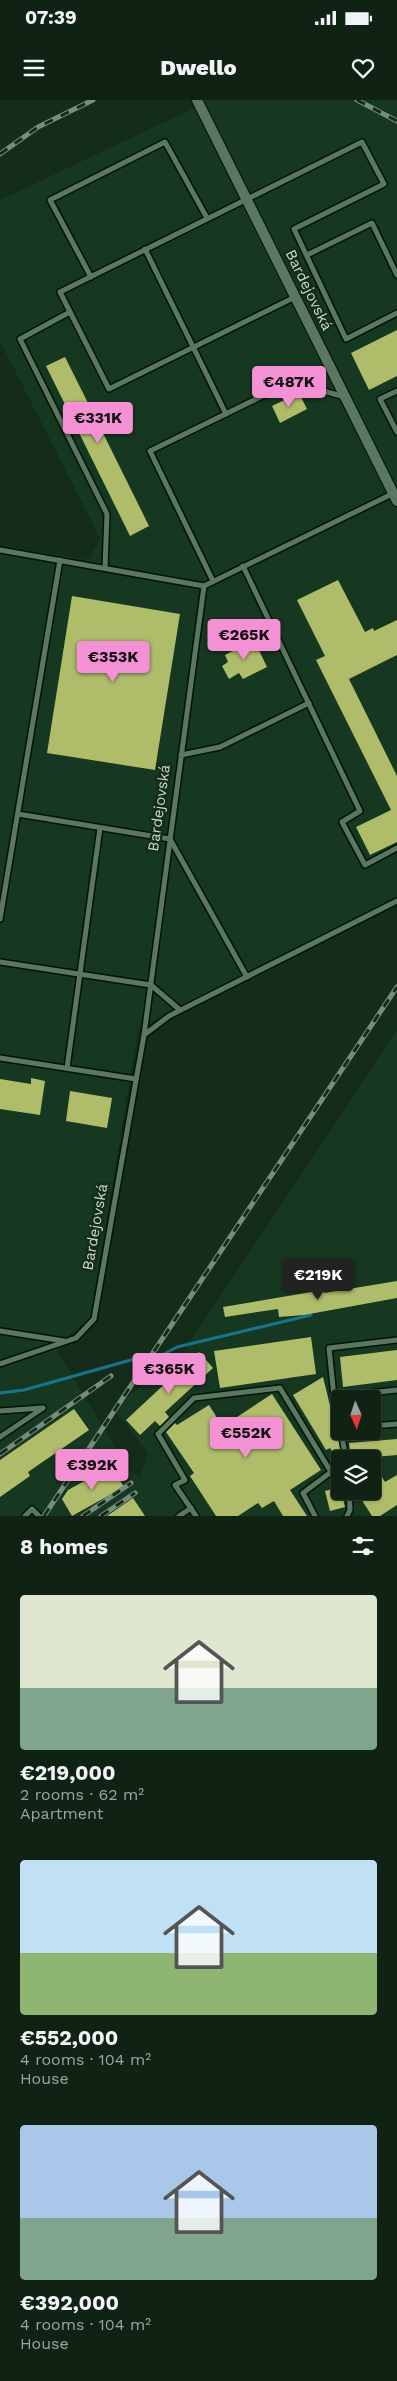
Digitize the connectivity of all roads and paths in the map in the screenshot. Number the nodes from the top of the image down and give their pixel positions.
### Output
1 (197, 100) edge
2 (246, 198) junction
3 (206, 218) junction
4 (145, 249) junction
5 (307, 255) junction
6 (397, 275) edge
7 (91, 276) junction
8 (295, 297) junction
9 (70, 312) junction
10 (397, 313) edge
11 (193, 347) junction
12 (397, 391) edge
13 (345, 397) junction
14 (226, 414) junction
15 (397, 432) edge
16 (396, 495) edge
17 (0, 550) edge
18 (60, 560) junction
19 (243, 566) junction
20 (106, 568) junction
21 (213, 581) junction
22 (204, 586) junction
23 (309, 703) junction
24 (181, 754) junction
25 (18, 814) junction
26 (100, 828) junction
27 (170, 839) junction
28 (397, 848) edge
29 (397, 901) edge
30 (0, 919) edge
31 (0, 962) edge
32 (80, 974) junction
33 (247, 977) junction
34 (151, 985) junction
35 (180, 1010) junction
36 (144, 1035) junction
37 (0, 1058) edge
38 (67, 1068) junction
39 (136, 1079) junction
40 (0, 1331) edge
41 (397, 1340) edge
42 (66, 1341) junction
43 (0, 1364) edge
44 (333, 1390) edge
45 (397, 1390) edge
46 (381, 1392) edge
47 (0, 1411) edge
48 (397, 1424) edge
49 (381, 1425) edge
50 (0, 1438) edge
51 (331, 1472) joint
52 (349, 1500) edge
53 (190, 1508) junction
54 (25, 1516) edge
55 (39, 1516) edge
56 (179, 1516) edge
57 (196, 1516) edge
58 (315, 1516) edge
59 (347, 1516) edge

1 - 2 street, Bardejovská
2 - 3 lane
2 - 5 lane
2 - 8 street, Bardejovská
3 - 4 lane
3 - 7 lane
4 - 7 lane
4 - 11 lane
5 - 6 lane
5 - 10 lane
7 - 9 lane
8 - 11 lane
8 - 13 street, Bardejovská
9 - 11 lane
9 - 20 lane
11 - 14 lane
12 - 15 lane
13 - 14 lane
13 - 16 street, Bardejovská
14 - 21 lane
16 - 19 lane, Bardejovská
17 - 18 lane
18 - 20 lane
18 - 25 lane
19 - 21 lane, Bardejovská
19 - 23 lane
20 - 22 lane
21 - 22 lane, Bardejovská
22 - 24 lane, Bardejovská
23 - 24 lane
23 - 28 lane
24 - 27 lane, Bardejovská
25 - 26 lane
25 - 30 lane
26 - 27 lane
26 - 32 lane
27 - 33 lane
27 - 34 lane, Bardejovská
29 - 33 lane
31 - 32 lane
32 - 34 lane
32 - 38 lane
33 - 35 lane
34 - 35 lane
34 - 36 lane, Bardejovská
35 - 36 lane
36 - 39 lane, Bardejovská
37 - 38 lane
38 - 39 lane
39 - 42 lane, Bardejovská
40 - 42 lane
41 - 44 lane
42 - 43 lane, Bardejovská
45 - 46 lane
47 - 50 lane
48 - 49 lane
51 - 53 lane
51 - 58 lane
52 - 59 lane
53 - 56 lane
53 - 57 lane
54 - 55 lane

